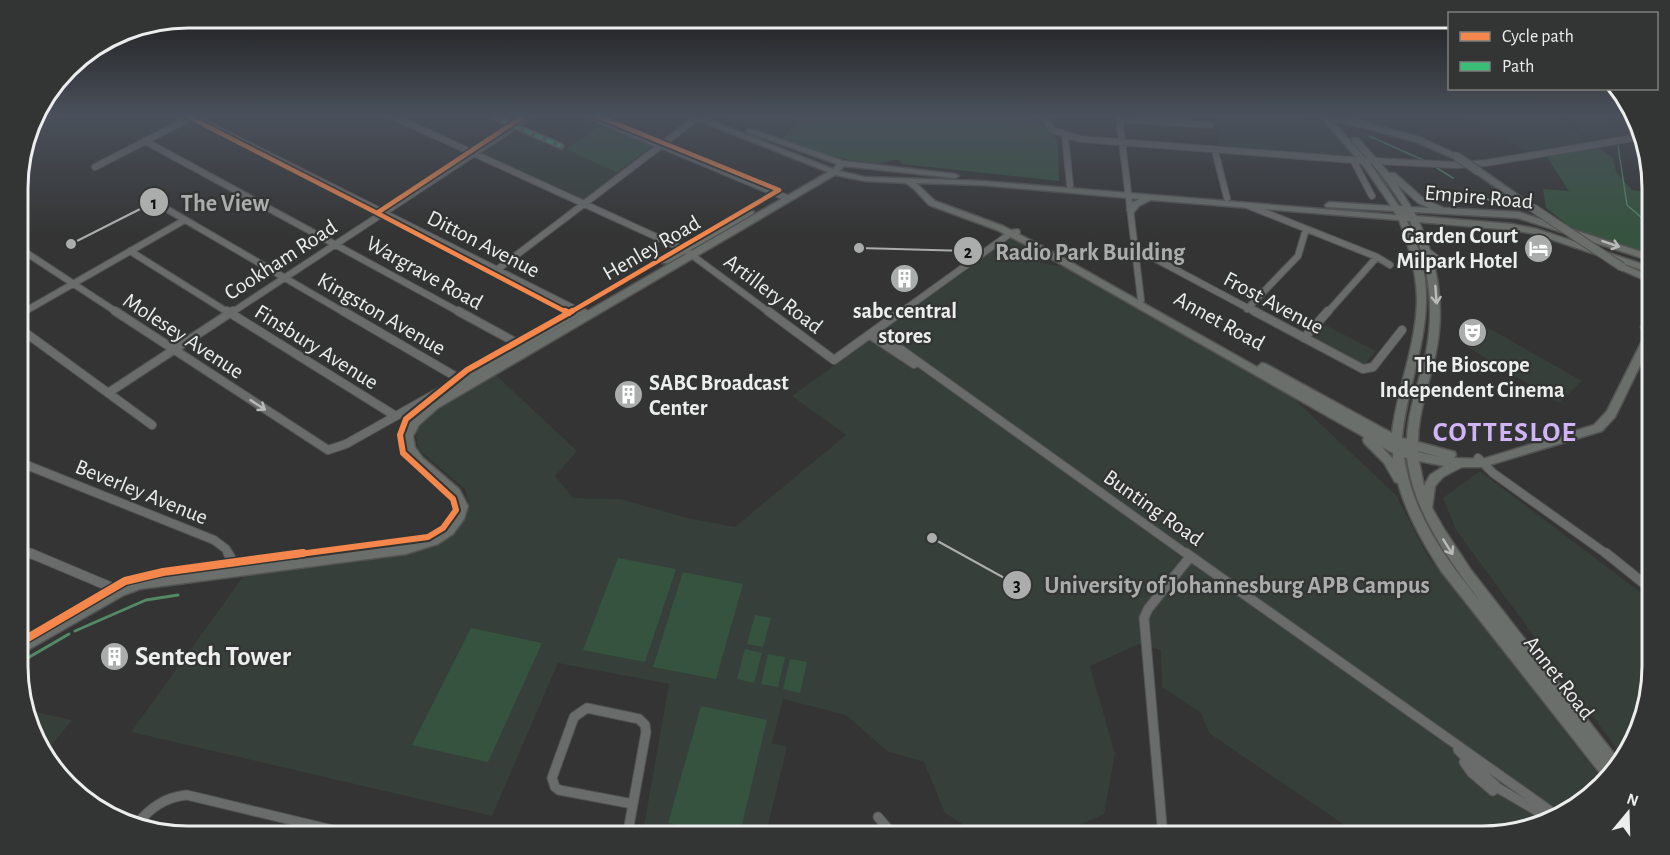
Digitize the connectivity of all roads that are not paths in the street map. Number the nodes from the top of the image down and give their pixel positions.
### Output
1 (116, 156) edge
2 (172, 156) edge
3 (272, 156) edge
4 (469, 156) edge
5 (479, 156) edge
6 (648, 156) edge
7 (685, 156) edge
8 (794, 156) edge
9 (822, 156) edge
10 (1067, 156) edge
11 (1124, 156) edge
12 (1216, 156) edge
13 (1290, 156) edge
14 (1361, 156) edge
15 (1372, 156) edge
16 (1455, 156) edge
17 (1528, 156) edge
18 (1353, 160) junction
19 (1365, 160) junction
20 (837, 161) junction
21 (1380, 164) junction
22 (95, 167) dead end
23 (829, 170) junction
24 (933, 178) junction
25 (907, 182) junction
26 (1070, 185) junction
27 (1130, 193) junction
28 (783, 196) junction
29 (1372, 196) dead end
30 (1148, 198) junction
31 (1227, 198) junction
32 (153, 201) dead end
33 (585, 204) junction
34 (1249, 206) junction
35 (1291, 209) junction
36 (1131, 210) junction
37 (1401, 212) junction
38 (384, 213) junction
39 (1457, 213) junction
40 (1414, 219) junction
41 (183, 220) junction
42 (1287, 221) junction
43 (1447, 222) junction
44 (1306, 229) junction
45 (1014, 232) junction
46 (1423, 237) junction
47 (335, 244) junction
48 (1135, 248) junction
49 (130, 251) junction
50 (688, 252) junction
51 (1428, 252) junction
52 (29, 255) edge
53 (1642, 255) edge
54 (1377, 257) junction
55 (1390, 265) dead end
56 (1446, 265) dead end
57 (1642, 267) edge
58 (498, 269) junction
59 (1642, 276) edge
60 (285, 278) junction
61 (71, 284) junction
62 (1140, 302) junction
63 (29, 308) edge
64 (1247, 309) junction
65 (230, 313) junction
66 (583, 314) junction
67 (1402, 330) dead end
68 (873, 333) junction
69 (29, 335) edge
70 (1304, 338) junction
71 (524, 347) junction
72 (174, 350) junction
73 (1642, 350) edge
74 (462, 383) junction
75 (108, 393) junction
76 (394, 415) junction
77 (152, 425) dead end
78 (1349, 425) junction
79 (1397, 446) junction
80 (330, 450) joint
81 (1410, 450) junction
82 (1482, 460) junction
83 (1464, 464) junction
84 (28, 466) edge
85 (1405, 490) junction
86 (1431, 517) junction
87 (28, 555) edge
88 (1190, 556) junction
89 (238, 571) junction
90 (1642, 582) edge
91 (120, 591) junction
92 (28, 644) edge
93 (1445, 736) junction
94 (1608, 764) edge
95 (633, 804) junction
96 (1550, 811) edge
97 (1542, 814) edge
98 (878, 817) dead end
99 (140, 819) edge
100 (316, 826) edge
101 (629, 826) edge
102 (886, 826) edge
103 (1161, 826) edge

1 - 22 street
2 - 47 street, Wargrave Road
3 - 38 street, Ditton Avenue
4 - 38 street, Cookham Road
5 - 33 street, Artillery Road
6 - 33 street
7 - 28 street
8 - 23 main road
9 - 20 main road
10 - 26 street
11 - 27 street
12 - 31 street
13 - 18 street
14 - 19 main road
15 - 21 main road
16 - 59 main road, bridge
17 - 21 street
18 - 19 street
18 - 29 street
19 - 21 street
19 - 37 main road
20 - 23 main road, Henley Road
20 - 24 main road
21 - 37 main road
21 - 39 main road
23 - 25 main road
23 - 28 main road, Henley Road
24 - 25 main road
24 - 26 main road
24 - 27 main road
24 - 45 main road, Annet Road
25 - 45 main road, Annet Road
26 - 27 main road
27 - 30 main road, Empire Road
27 - 31 main road, Empire Road
27 - 36 street
28 - 50 main road, Henley Road
30 - 34 main road, Empire Road
30 - 36 main road
31 - 37 main road, Empire Road
32 - 41 street, Kingston Avenue
33 - 50 street, Artillery Road
33 - 58 street
34 - 35 main road, Empire Road
34 - 42 street
35 - 37 main road, Empire Road
35 - 42 street
36 - 48 street
37 - 39 main road, Empire Road
37 - 40 main road, Empire Road
37 - 79 main road
38 - 47 street, Cookham Road
38 - 58 street, Ditton Avenue
39 -> 53 main road, Empire Road
40 - 43 main road, Empire Road
40 - 46 main road
41 - 49 street
41 - 60 street, Kingston Avenue
42 - 44 street
43 - 46 main road
43 - 57 main road, Empire Road
44 - 54 street
44 - 64 street
45 - 62 main road, Annet Road
45 - 68 street
46 - 51 main road
47 - 60 street, Cookham Road
47 - 71 street, Wargrave Road
48 - 62 street
48 - 64 street, Frost Avenue
49 - 61 street
49 - 65 street, Finsbury Avenue
50 - 66 main road, Henley Road
50 - 68 street, Artillery Road
51 - 56 street
51 -> 81 main road
52 - 61 street, Molesey Avenue
54 - 55 street
54 - 70 street
58 - 66 street, Ditton Avenue
60 - 65 street, Cookham Road
60 - 74 street, Kingston Avenue
61 - 63 street
61 - 72 street, Molesey Avenue
62 - 78 main road, Annet Road
62 - 79 main road, Annet Road
64 - 70 street, Frost Avenue
65 - 72 street, Cookham Road
65 - 76 street, Finsbury Avenue
66 - 71 main road, Henley Road
67 - 70 street, Frost Avenue
68 - 88 street, Bunting Road
69 - 75 street
71 - 74 main road, Henley Road
72 - 75 street, Cookham Road
72 -> 80 street, Molesey Avenue
73 - 82 main road
74 - 76 street, Henley Road
74 - 89 main road, Henley Road
75 - 77 street
76 - 80 street, Henley Road
78 - 79 main road, Annet Road
78 - 85 main road
79 - 81 main road, Annet Road
79 - 85 main road, Annet Road
81 - 82 main road
81 - 83 main road
81 - 86 main road, Annet Road
82 - 83 main road
82 - 90 street
83 - 86 main road
84 - 89 street, Beverley Avenue
85 - 94 main road, Annet Road
86 -> 94 main road, Annet Road
87 - 91 street
88 - 93 street, Bunting Road
88 - 103 street
89 - 91 main road, Henley Road
91 - 92 main road, Henley Road
93 - 96 street, Bunting Road
93 - 97 street, Bunting Road
95 - 95 street
95 - 101 street
98 - 102 street
99 - 100 street

